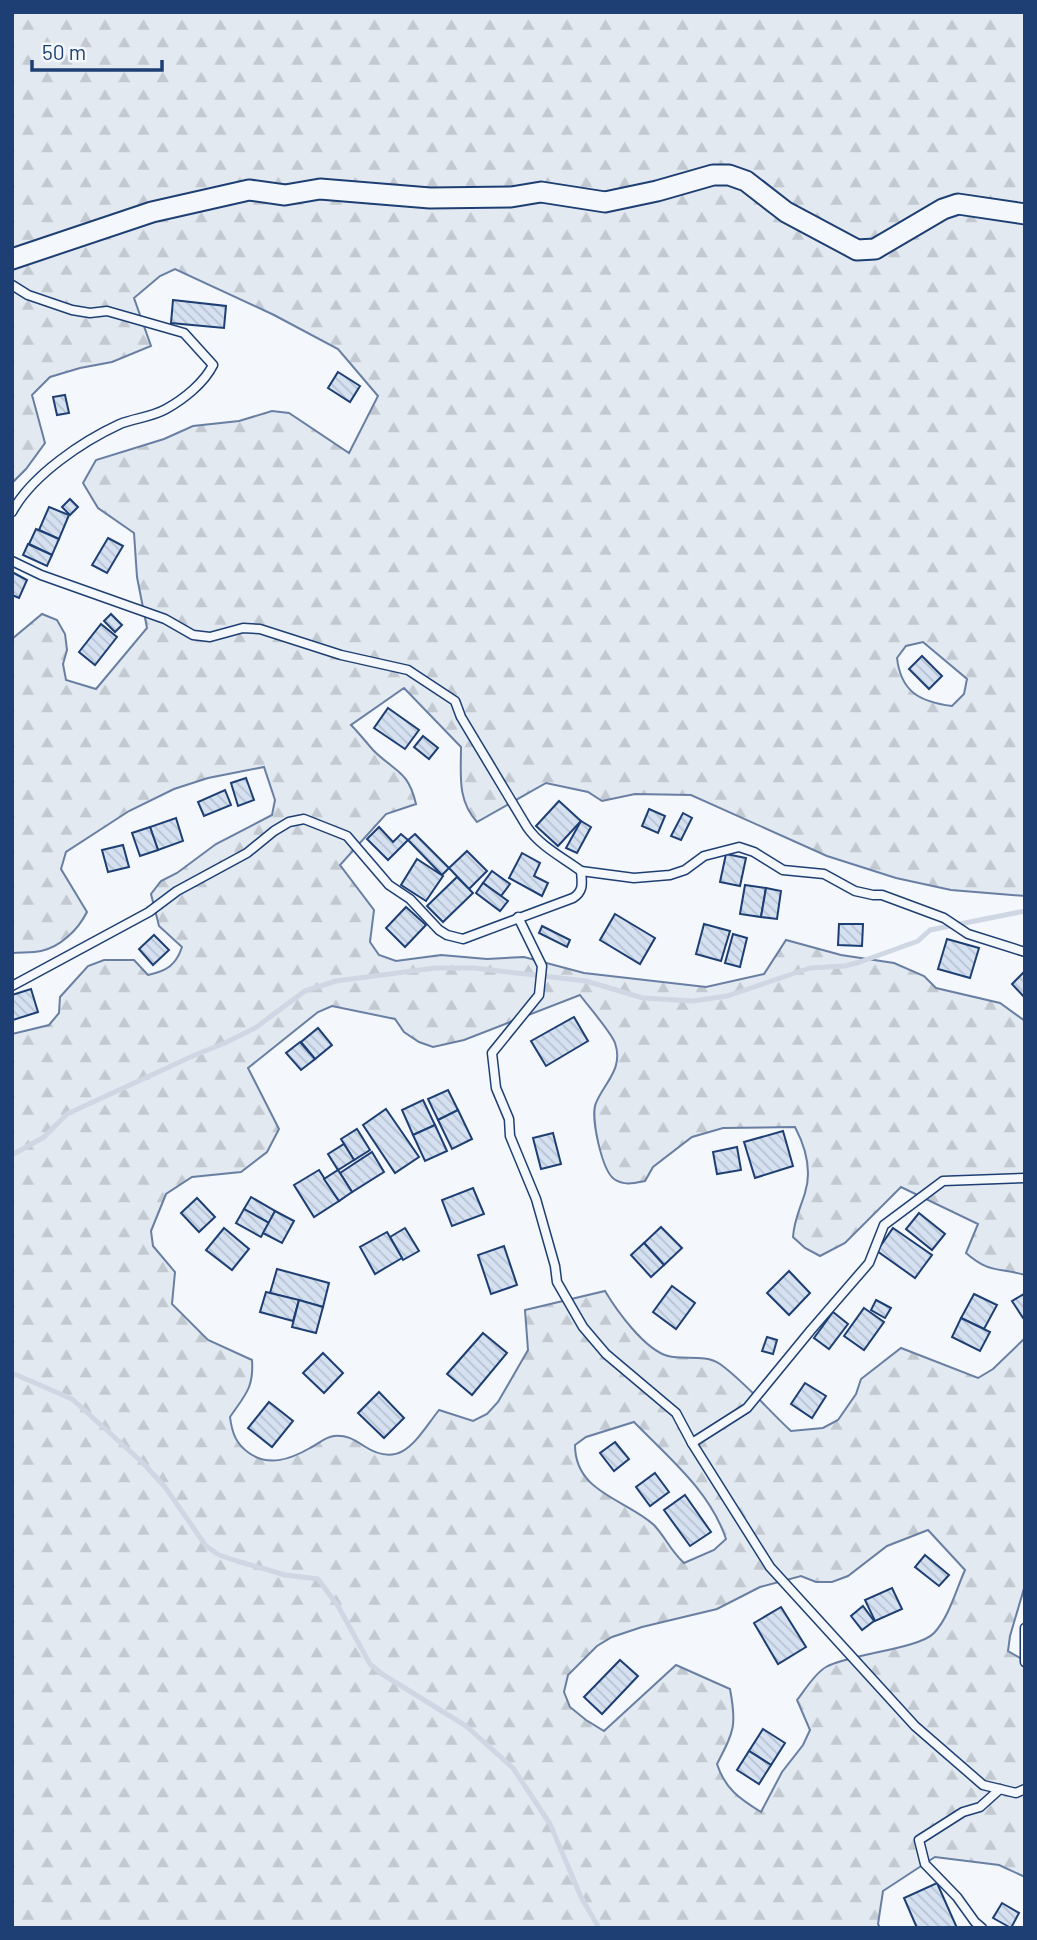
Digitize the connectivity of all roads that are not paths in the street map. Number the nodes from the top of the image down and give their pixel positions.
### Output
1 (1025, 214) edge
2 (12, 259) edge
3 (12, 285) edge
4 (12, 512) edge
5 (12, 561) edge
6 (581, 871) junction
7 (518, 917) junction
8 (1025, 952) edge
9 (12, 986) edge
10 (1025, 1178) edge
11 (692, 1443) junction
12 (1025, 1628) edge
13 (1025, 1662) edge
14 (1000, 1789) junction
15 (1025, 1789) edge
16 (982, 1928) edge

1 - 2 street
3 - 4 lane
5 - 6 lane
6 - 7 lane
6 - 8 lane
7 - 9 lane
7 - 11 lane
10 - 11 lane
11 - 14 lane
12 - 13 lane
14 - 15 lane
14 - 16 lane

